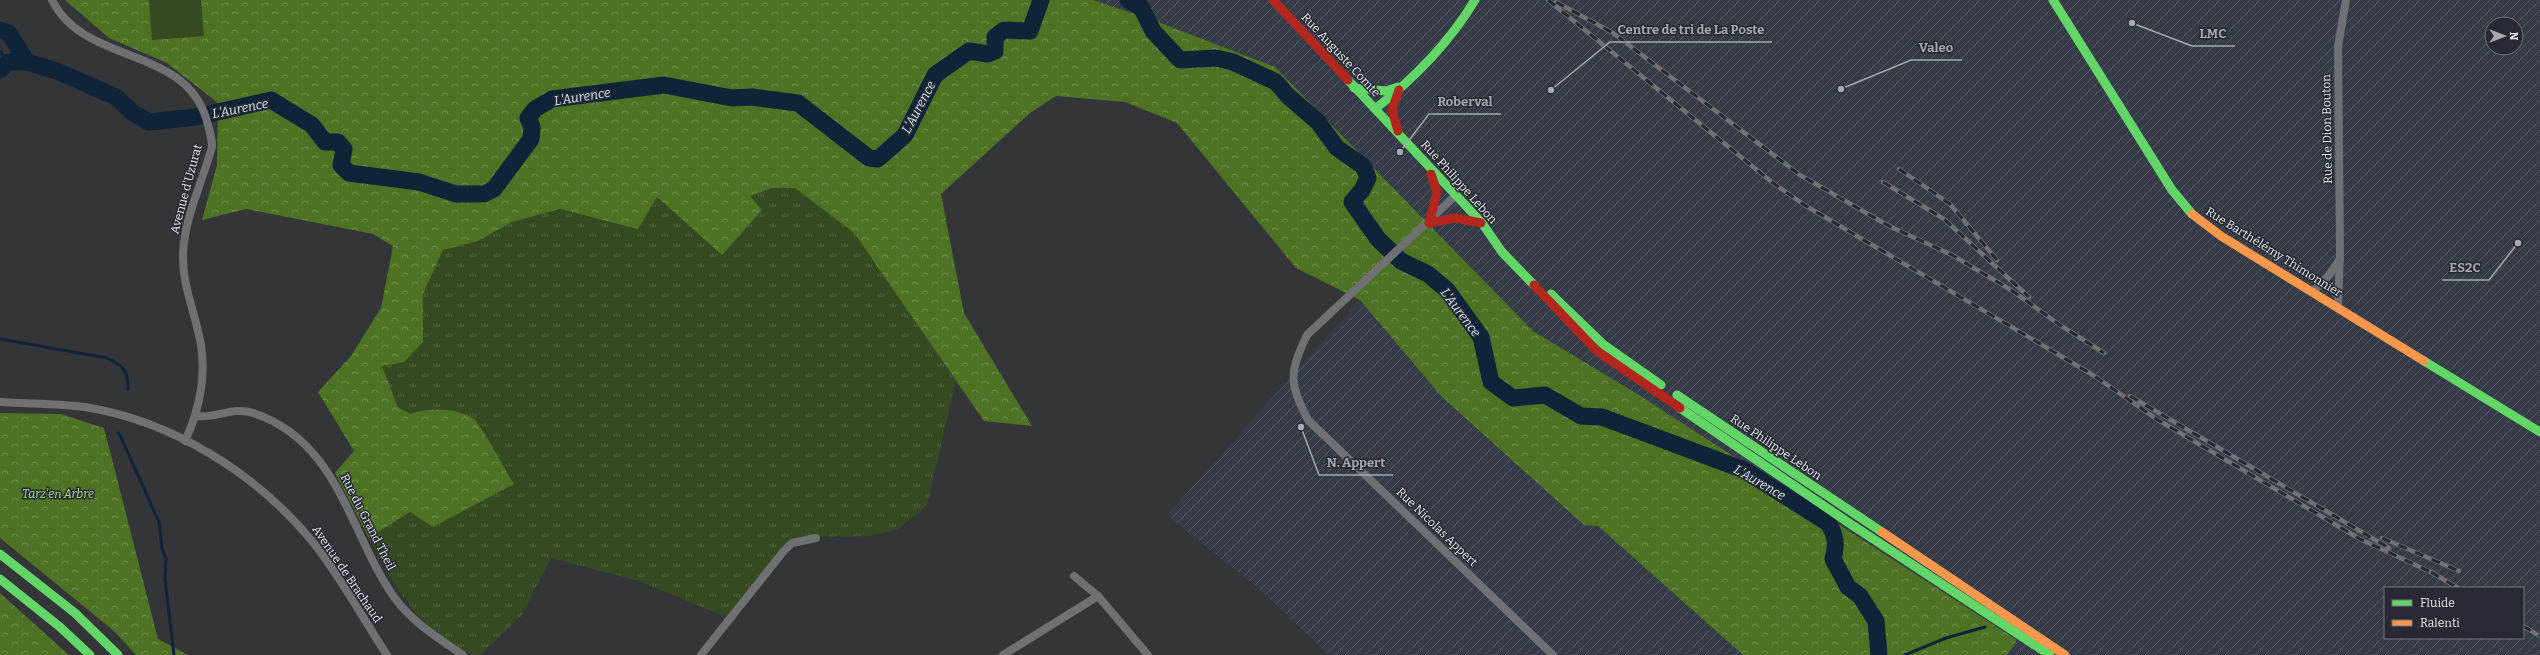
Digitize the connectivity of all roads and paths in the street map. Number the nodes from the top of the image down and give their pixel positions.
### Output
1 (52, 0) edge
2 (1273, 0) edge
3 (1475, 0) edge
4 (2054, 0) edge
5 (2346, 0) edge
6 (1400, 86) junction
7 (1354, 88) junction
8 (1375, 109) junction
9 (1398, 134) junction
10 (1429, 168) junction
11 (1455, 196) junction
12 (1429, 223) junction
13 (1482, 223) junction
14 (1492, 236) junction
15 (2340, 259) junction
16 (2313, 291) junction
17 (2338, 306) junction
18 (0, 402) edge
19 (196, 416) junction
20 (2540, 432) edge
21 (185, 440) junction
22 (816, 538) dead end
23 (0, 554) edge
24 (1074, 576) dead end
25 (0, 579) edge
26 (1098, 596) junction
27 (90, 655) edge
28 (118, 655) edge
29 (386, 655) edge
30 (464, 655) edge
31 (701, 655) edge
32 (1003, 655) edge
33 (1148, 655) edge
34 (1553, 655) edge
35 (2050, 655) edge
36 (2066, 655) edge

1 - 19 street, Avenue d'Uzurat
2 - 7 street, Rue Auguste Comte
3 - 6 street
4 - 16 street, Rue Barthélémy Thimonnier
5 - 15 street, Rue de Dion Bouton
6 - 7 street
6 - 8 street
6 - 9 street
7 - 8 street, Rue Auguste Comte
8 - 9 street, Rue Philippe Lebon
9 - 10 street, Rue Philippe Lebon
10 - 11 street, Rue Philippe Lebon
10 - 12 street
11 - 12 street, Rue Nicolas Appert
11 - 13 street, Rue Philippe Lebon
12 - 13 street
12 - 34 street, Rue Nicolas Appert
13 - 14 street, Rue Philippe Lebon
14 - 35 street, Rue Philippe Lebon
14 - 36 street, Rue Philippe Lebon
15 - 16 street
15 - 17 street, Rue de Dion Bouton
16 - 17 street, Rue Barthélémy Thimonnier
17 - 20 street, Rue Barthélémy Thimonnier
18 - 21 street, Avenue de Brachaud
19 - 21 street, Avenue d'Uzurat
19 - 30 street, Rue du Grand Theil
21 - 29 street, Avenue de Brachaud
22 - 31 street
23 - 28 street
24 - 26 street
25 - 27 street
26 - 32 street
26 - 33 street

